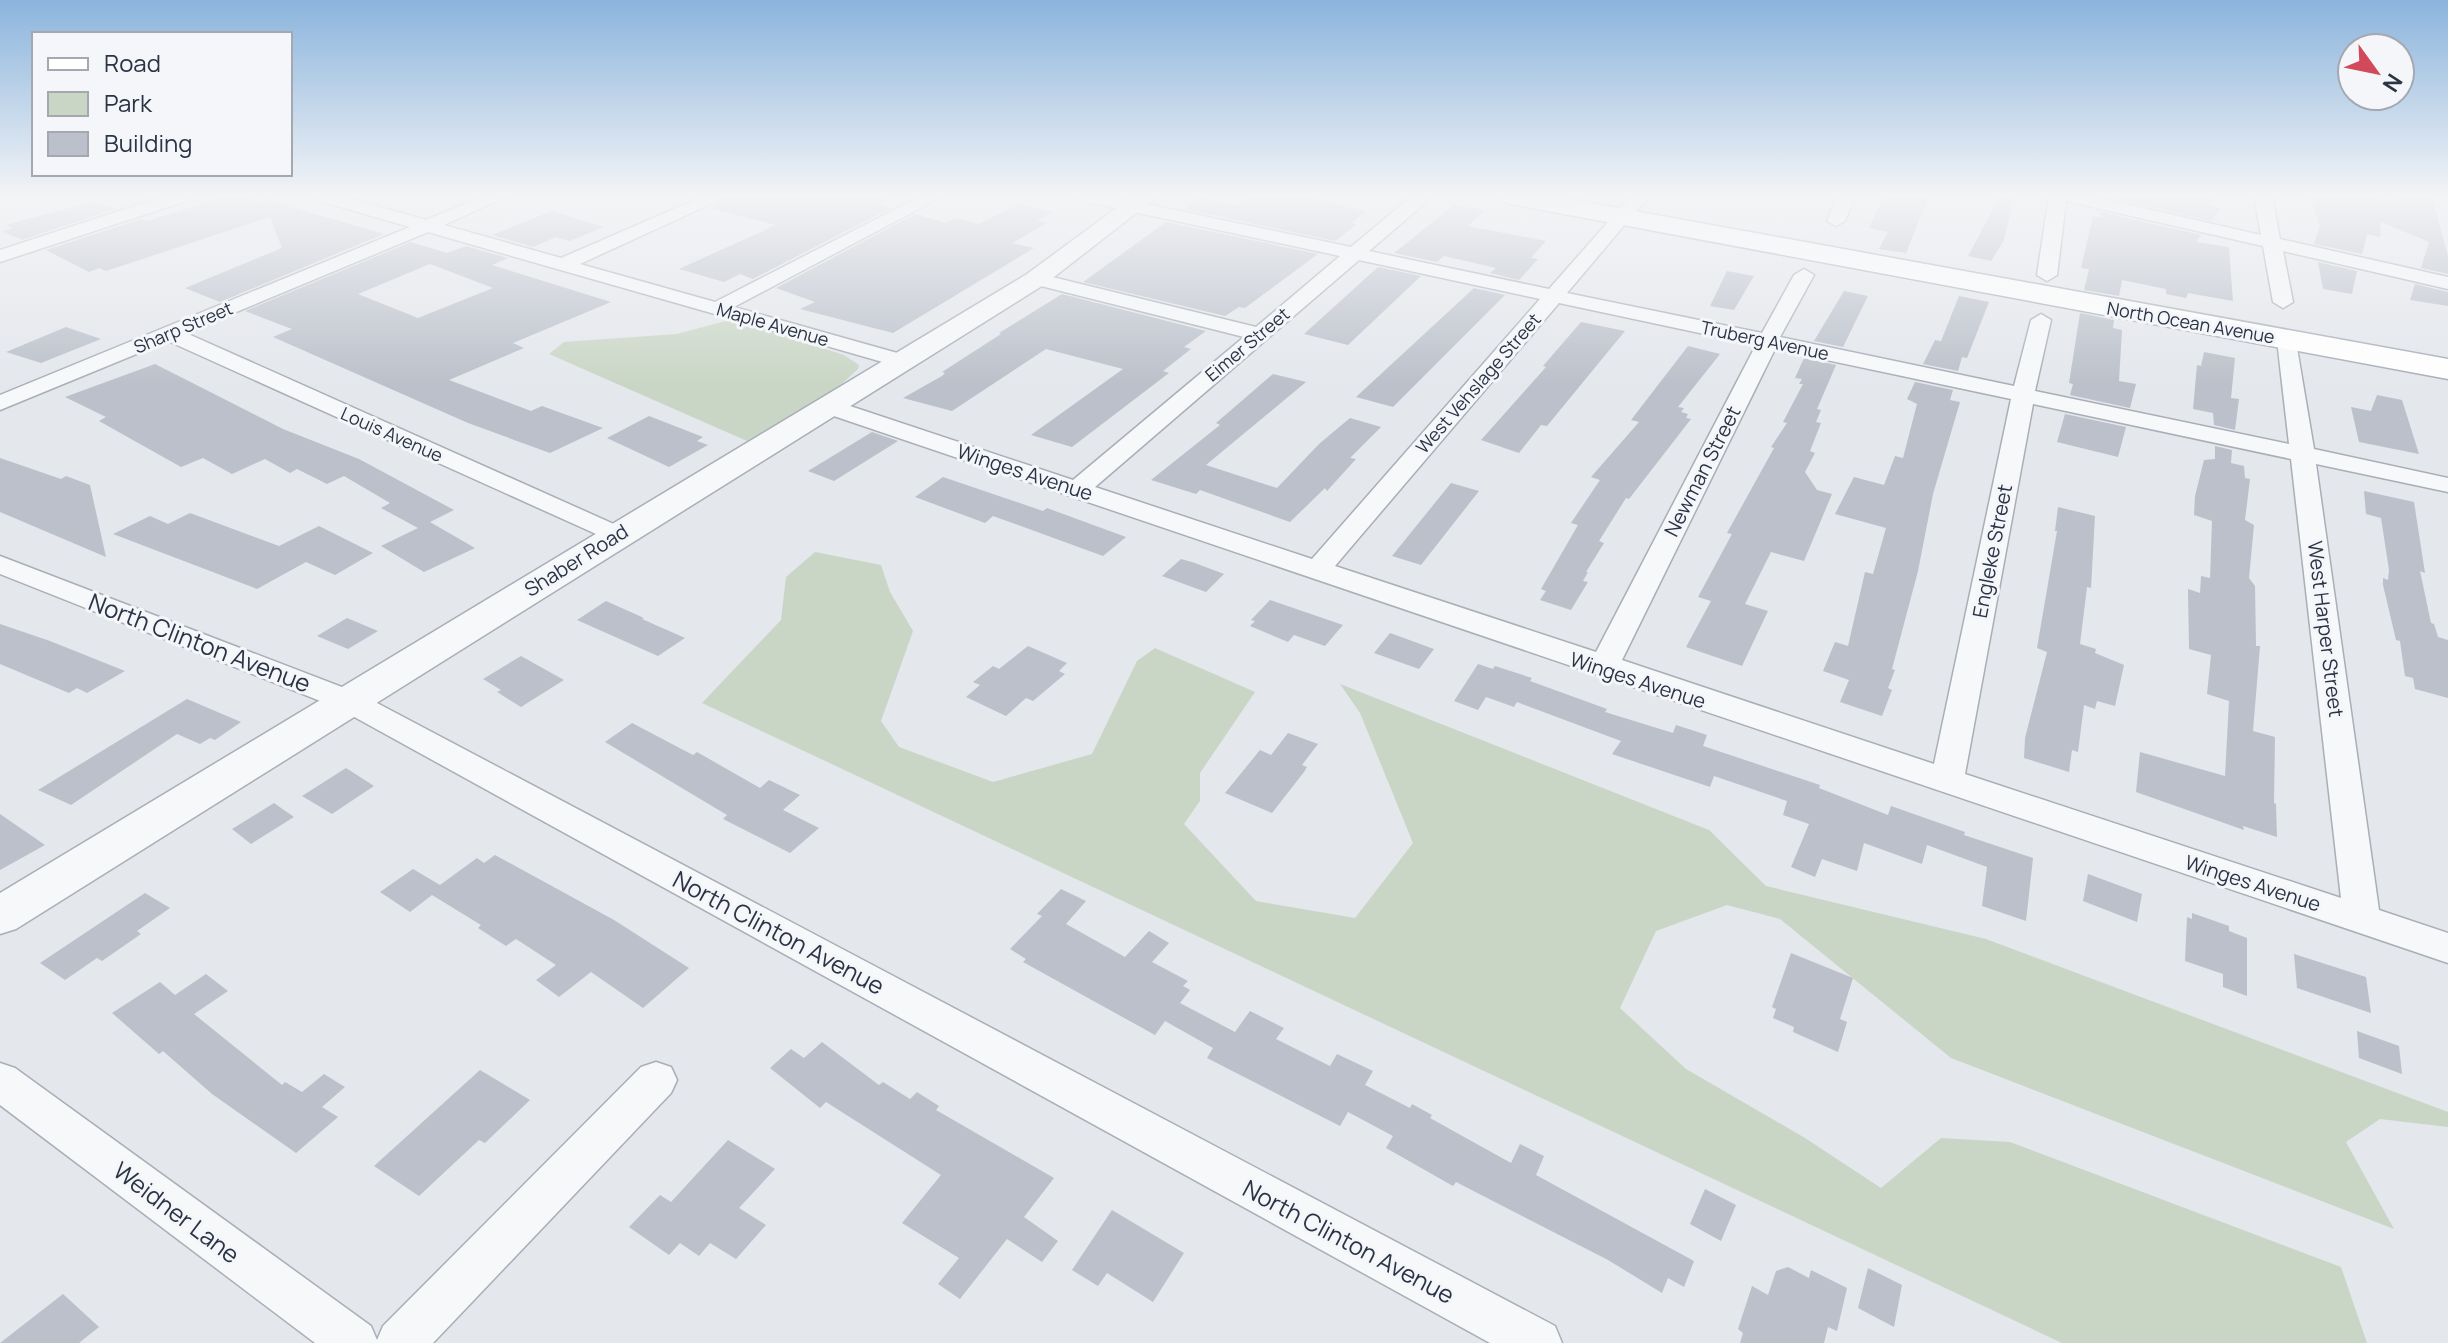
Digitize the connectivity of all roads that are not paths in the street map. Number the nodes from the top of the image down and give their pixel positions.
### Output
1 (343, 259) edge
2 (545, 259) edge
3 (576, 259) edge
4 (813, 259) edge
5 (1063, 259) edge
6 (1349, 259) edge
7 (1377, 259) edge
8 (1586, 259) edge
9 (1848, 259) edge
10 (2049, 259) edge
11 (2274, 259) edge
12 (2343, 259) edge
13 (564, 264) junction
14 (1804, 275) dead end
15 (2047, 275) dead end
16 (1036, 279) junction
17 (2448, 283) edge
18 (1553, 296) junction
19 (2283, 302) dead end
20 (718, 308) junction
21 (2041, 320) dead end
22 (168, 333) junction
23 (1259, 334) junction
24 (2288, 340) junction
25 (1768, 341) junction
26 (900, 361) junction
27 (2448, 369) edge
28 (2023, 395) junction
29 (0, 403) edge
30 (830, 407) junction
31 (2304, 453) junction
32 (2448, 485) edge
33 (1077, 489) junction
34 (616, 535) junction
35 (0, 564) edge
36 (1317, 570) junction
37 (1603, 668) junction
38 (349, 701) junction
39 (1947, 782) junction
40 (0, 916) edge
41 (2362, 919) junction
42 (2448, 948) edge
43 (656, 1080) dead end
44 (0, 1081) edge
45 (354, 1343) edge
46 (400, 1343) edge
47 (1538, 1343) edge

1 - 22 street, Sharp Street
2 - 13 street, Maple Avenue
3 - 13 street
4 - 20 street
5 - 16 street, Shaber Road
6 - 23 street, Eimer Street
7 - 18 street, Truberg Avenue
8 - 18 street, West Vehslage Street
9 - 24 main road, North Ocean Avenue
10 - 15 street
11 - 19 street
12 - 17 street
13 - 20 street, Maple Avenue
14 - 25 street, Newman Street
16 - 23 street
16 - 26 street, Shaber Road
18 - 25 street, Truberg Avenue
18 - 36 street, West Vehslage Street
20 - 26 street, Maple Avenue
21 - 28 street, Engleke Street
22 - 29 street, Sharp Street
22 - 34 street, Louis Avenue
23 - 33 street, Eimer Street
24 - 27 main road, North Ocean Avenue
24 - 31 street, West Harper Street
25 - 28 street, Truberg Avenue
25 - 37 street, Newman Street
26 - 30 street, Shaber Road
28 - 31 street, Truberg Avenue
28 - 39 street, Engleke Street
30 - 33 street, Winges Avenue
30 - 34 street, Shaber Road
31 - 32 street, Truberg Avenue
31 - 41 street, West Harper Street
33 - 36 street, Winges Avenue
34 - 38 street, Shaber Road
35 - 38 street, North Clinton Avenue
36 - 37 street, Winges Avenue
37 - 39 street, Winges Avenue
38 - 40 street, Shaber Road
38 - 47 street, North Clinton Avenue
39 - 41 street, Winges Avenue
41 - 42 street, Winges Avenue
43 - 46 street
44 - 45 street, Weidner Lane

